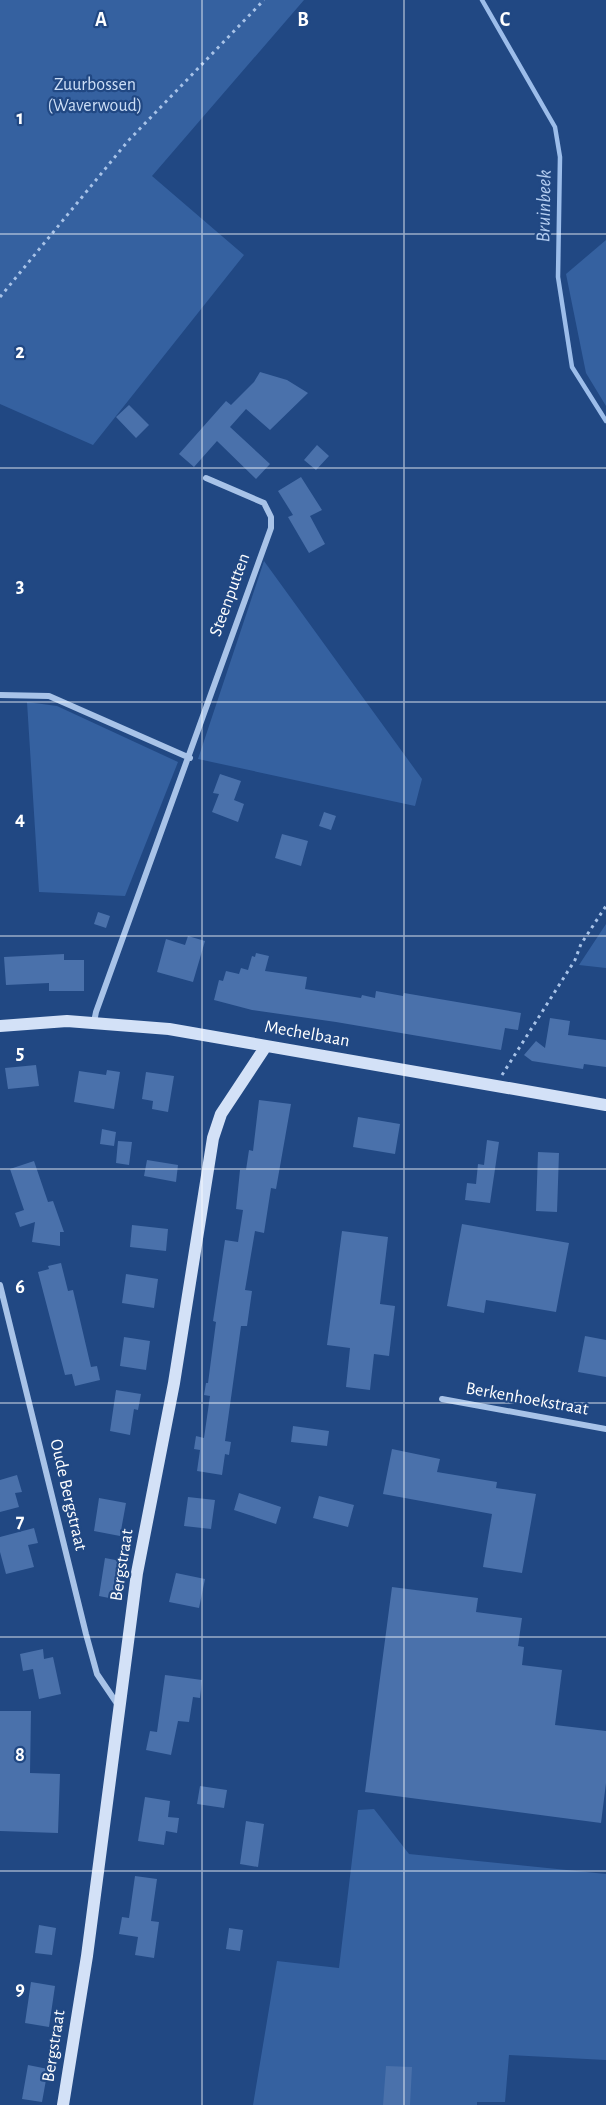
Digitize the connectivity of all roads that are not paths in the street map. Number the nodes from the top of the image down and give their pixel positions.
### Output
1 (206, 478) dead end
2 (0, 695) edge
3 (190, 758) junction
4 (94, 1022) junction
5 (0, 1026) edge
6 (266, 1046) junction
7 (606, 1105) edge
8 (0, 1285) edge
9 (442, 1399) dead end
10 (606, 1429) edge
11 (120, 1708) junction
12 (63, 2105) edge

1 - 3 street, Steenputten
2 - 3 street
3 - 4 street, Steenputten
4 - 5 street, Mechelbaan
4 - 6 street, Mechelbaan
6 - 7 street, Mechelbaan
6 - 11 street, Bergstraat
8 - 11 street, Oude Bergstraat
9 - 10 street, Berkenhoekstraat
11 - 12 street, Bergstraat

